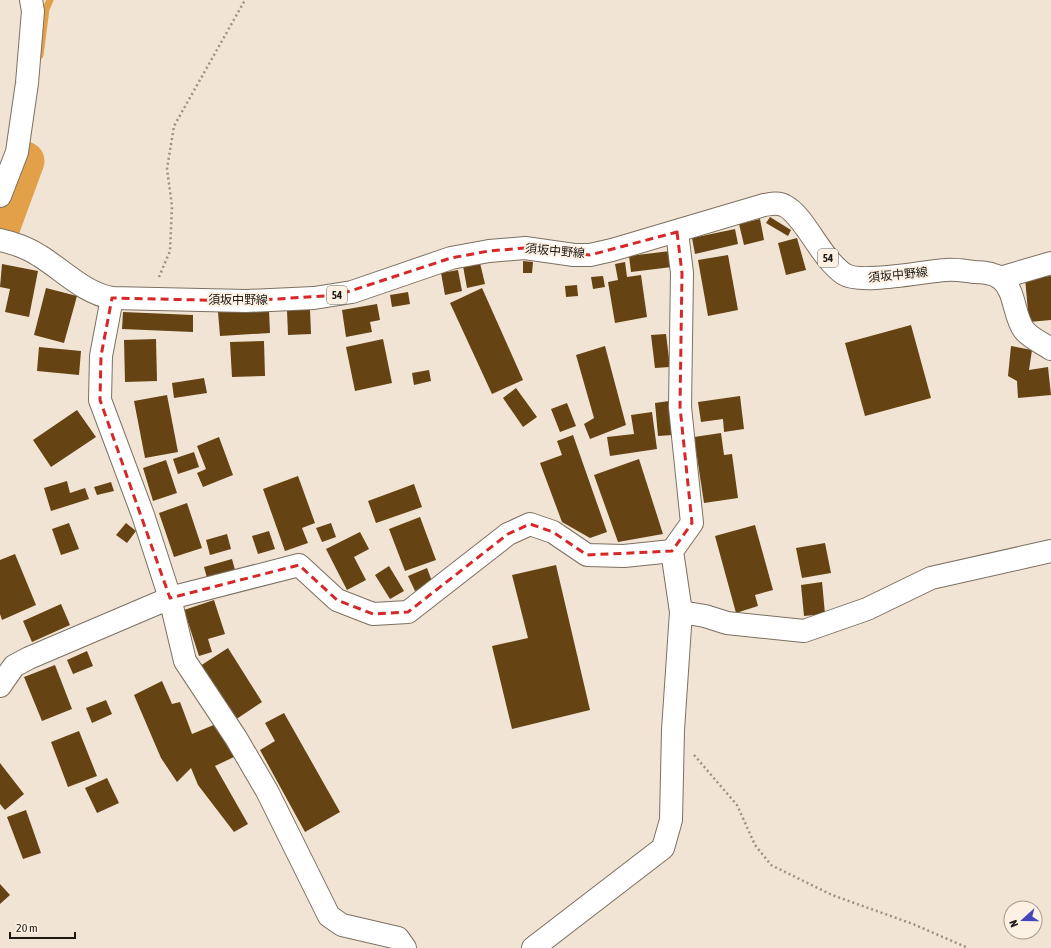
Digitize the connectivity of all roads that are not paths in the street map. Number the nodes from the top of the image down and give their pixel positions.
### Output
1 (31, 0) edge
2 (0, 196) edge
3 (677, 232) junction
4 (2, 240) edge
5 (1051, 263) edge
6 (1000, 278) junction
7 (112, 298) junction
8 (1051, 349) edge
9 (672, 551) junction
10 (1051, 551) edge
11 (170, 598) junction
12 (681, 612) junction
13 (0, 686) edge
14 (405, 948) edge
15 (533, 948) edge

1 - 2 street
3 - 6 street, 須坂中野線 / 54
3 - 7 street, 須坂中野線 / 54
3 - 9 street
4 - 7 street, 須坂中野線 / 54
5 - 6 street
6 - 8 street
7 - 11 street
9 - 11 street
9 - 12 street
10 - 12 street
11 - 13 street
11 - 14 street
12 - 15 street

